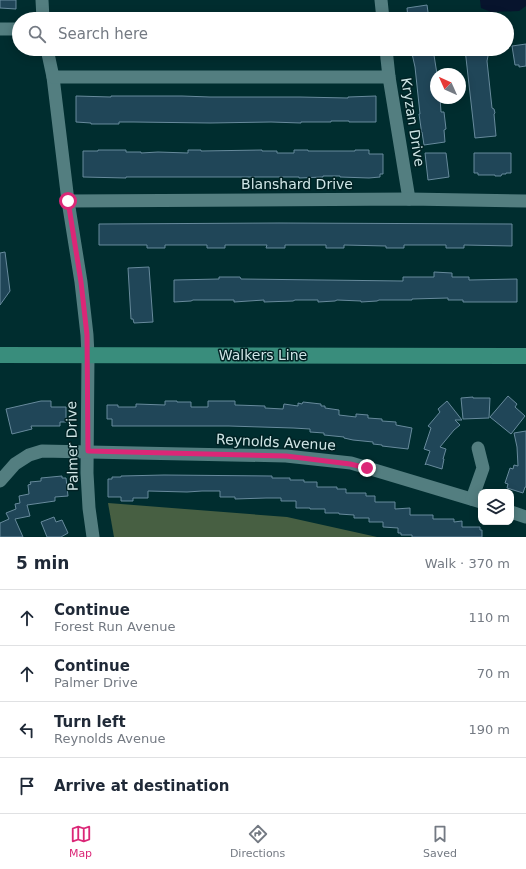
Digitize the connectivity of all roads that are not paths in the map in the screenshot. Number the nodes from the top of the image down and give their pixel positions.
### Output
1 (42, 0) edge
2 (381, 0) edge
3 (43, 12) edge
4 (382, 12) edge
5 (0, 29) edge
6 (12, 29) edge
7 (48, 56) edge
8 (387, 56) edge
9 (53, 77) junction
10 (389, 77) junction
11 (409, 199) junction
12 (68, 201) junction
13 (526, 201) edge
14 (0, 354) edge
15 (88, 355) junction
16 (526, 356) edge
17 (478, 448) dead end
18 (88, 451) junction
19 (0, 481) edge
20 (476, 501) edge
21 (514, 513) edge
22 (526, 517) edge
23 (94, 537) edge

1 - 3 street
2 - 4 street
5 - 6 street
7 - 9 street, Palmer Drive
8 - 10 street, Kryzan Drive
9 - 10 street
9 - 12 street, Palmer Drive
10 - 11 street, Kryzan Drive
11 - 12 street, Blanshard Drive
11 - 13 street, Blanshard Drive
12 - 15 street, Palmer Drive
14 - 15 main road, Walkers Line
15 - 16 main road, Walkers Line
15 - 18 street, Palmer Drive
17 - 20 street
18 - 19 street, Reynolds Avenue
18 - 20 street, Reynolds Avenue
18 - 23 street, Palmer Drive
21 - 22 street

